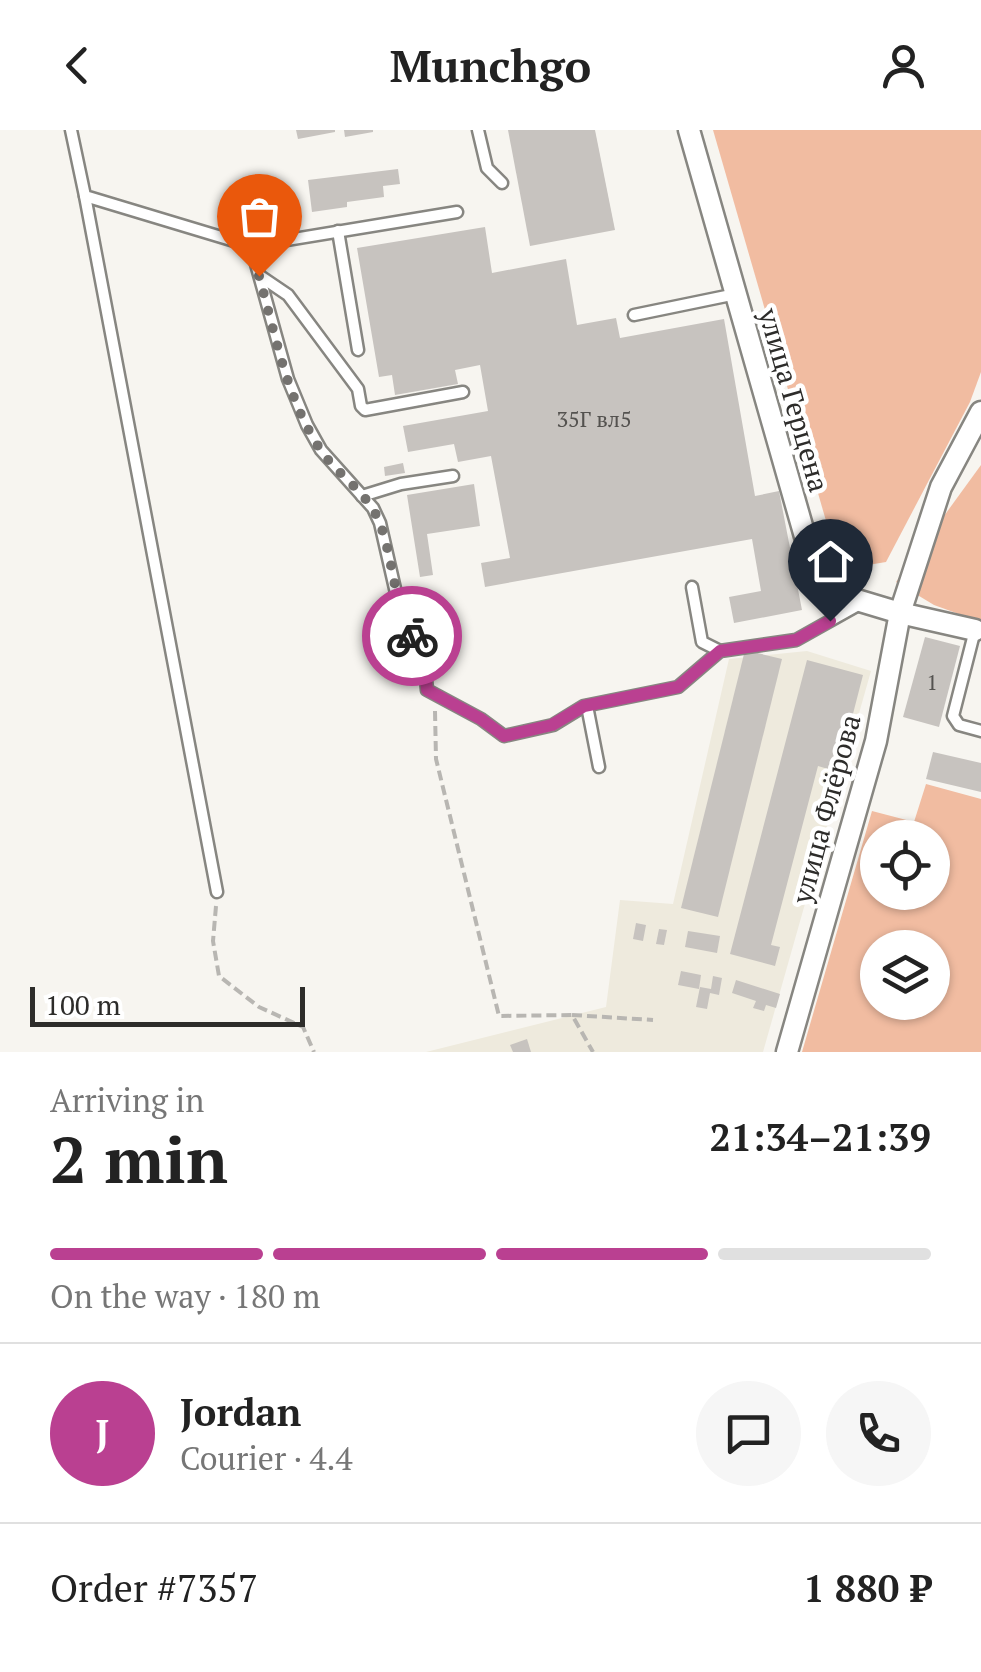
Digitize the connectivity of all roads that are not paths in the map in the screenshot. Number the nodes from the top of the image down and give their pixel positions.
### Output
1 (71, 130) edge
2 (478, 130) edge
3 (689, 130) edge
4 (502, 183) dead end
5 (85, 196) junction
6 (457, 212) dead end
7 (338, 231) junction
8 (251, 246) junction
9 (259, 276) junction
10 (736, 294) junction
11 (634, 315) dead end
12 (358, 350) dead end
13 (463, 392) dead end
14 (981, 412) edge
15 (452, 476) dead end
16 (362, 496) junction
17 (692, 586) dead end
18 (863, 602) junction
19 (900, 613) junction
20 (975, 630) joint
21 (720, 651) junction
22 (587, 706) junction
23 (981, 731) edge
24 (599, 768) dead end
25 (217, 892) road end
26 (787, 1052) edge

1 - 5 lane
2 - 4 lane
3 - 10 street, улица Герцена
5 - 8 lane
5 - 25 lane
6 - 7 lane
7 - 8 lane
7 - 12 lane
8 - 9 lane
9 - 13 lane
9 - 16 lane
10 - 11 lane
10 - 18 street, улица Герцена
14 - 19 street, улица Флёрова
15 - 16 lane
16 - 22 lane
17 - 21 lane
18 - 19 street, улица Герцена
18 - 21 lane
19 - 20 street, улица Герцена
19 - 26 street, улица Флёрова
20 - 23 lane
21 - 22 lane
22 - 24 lane

